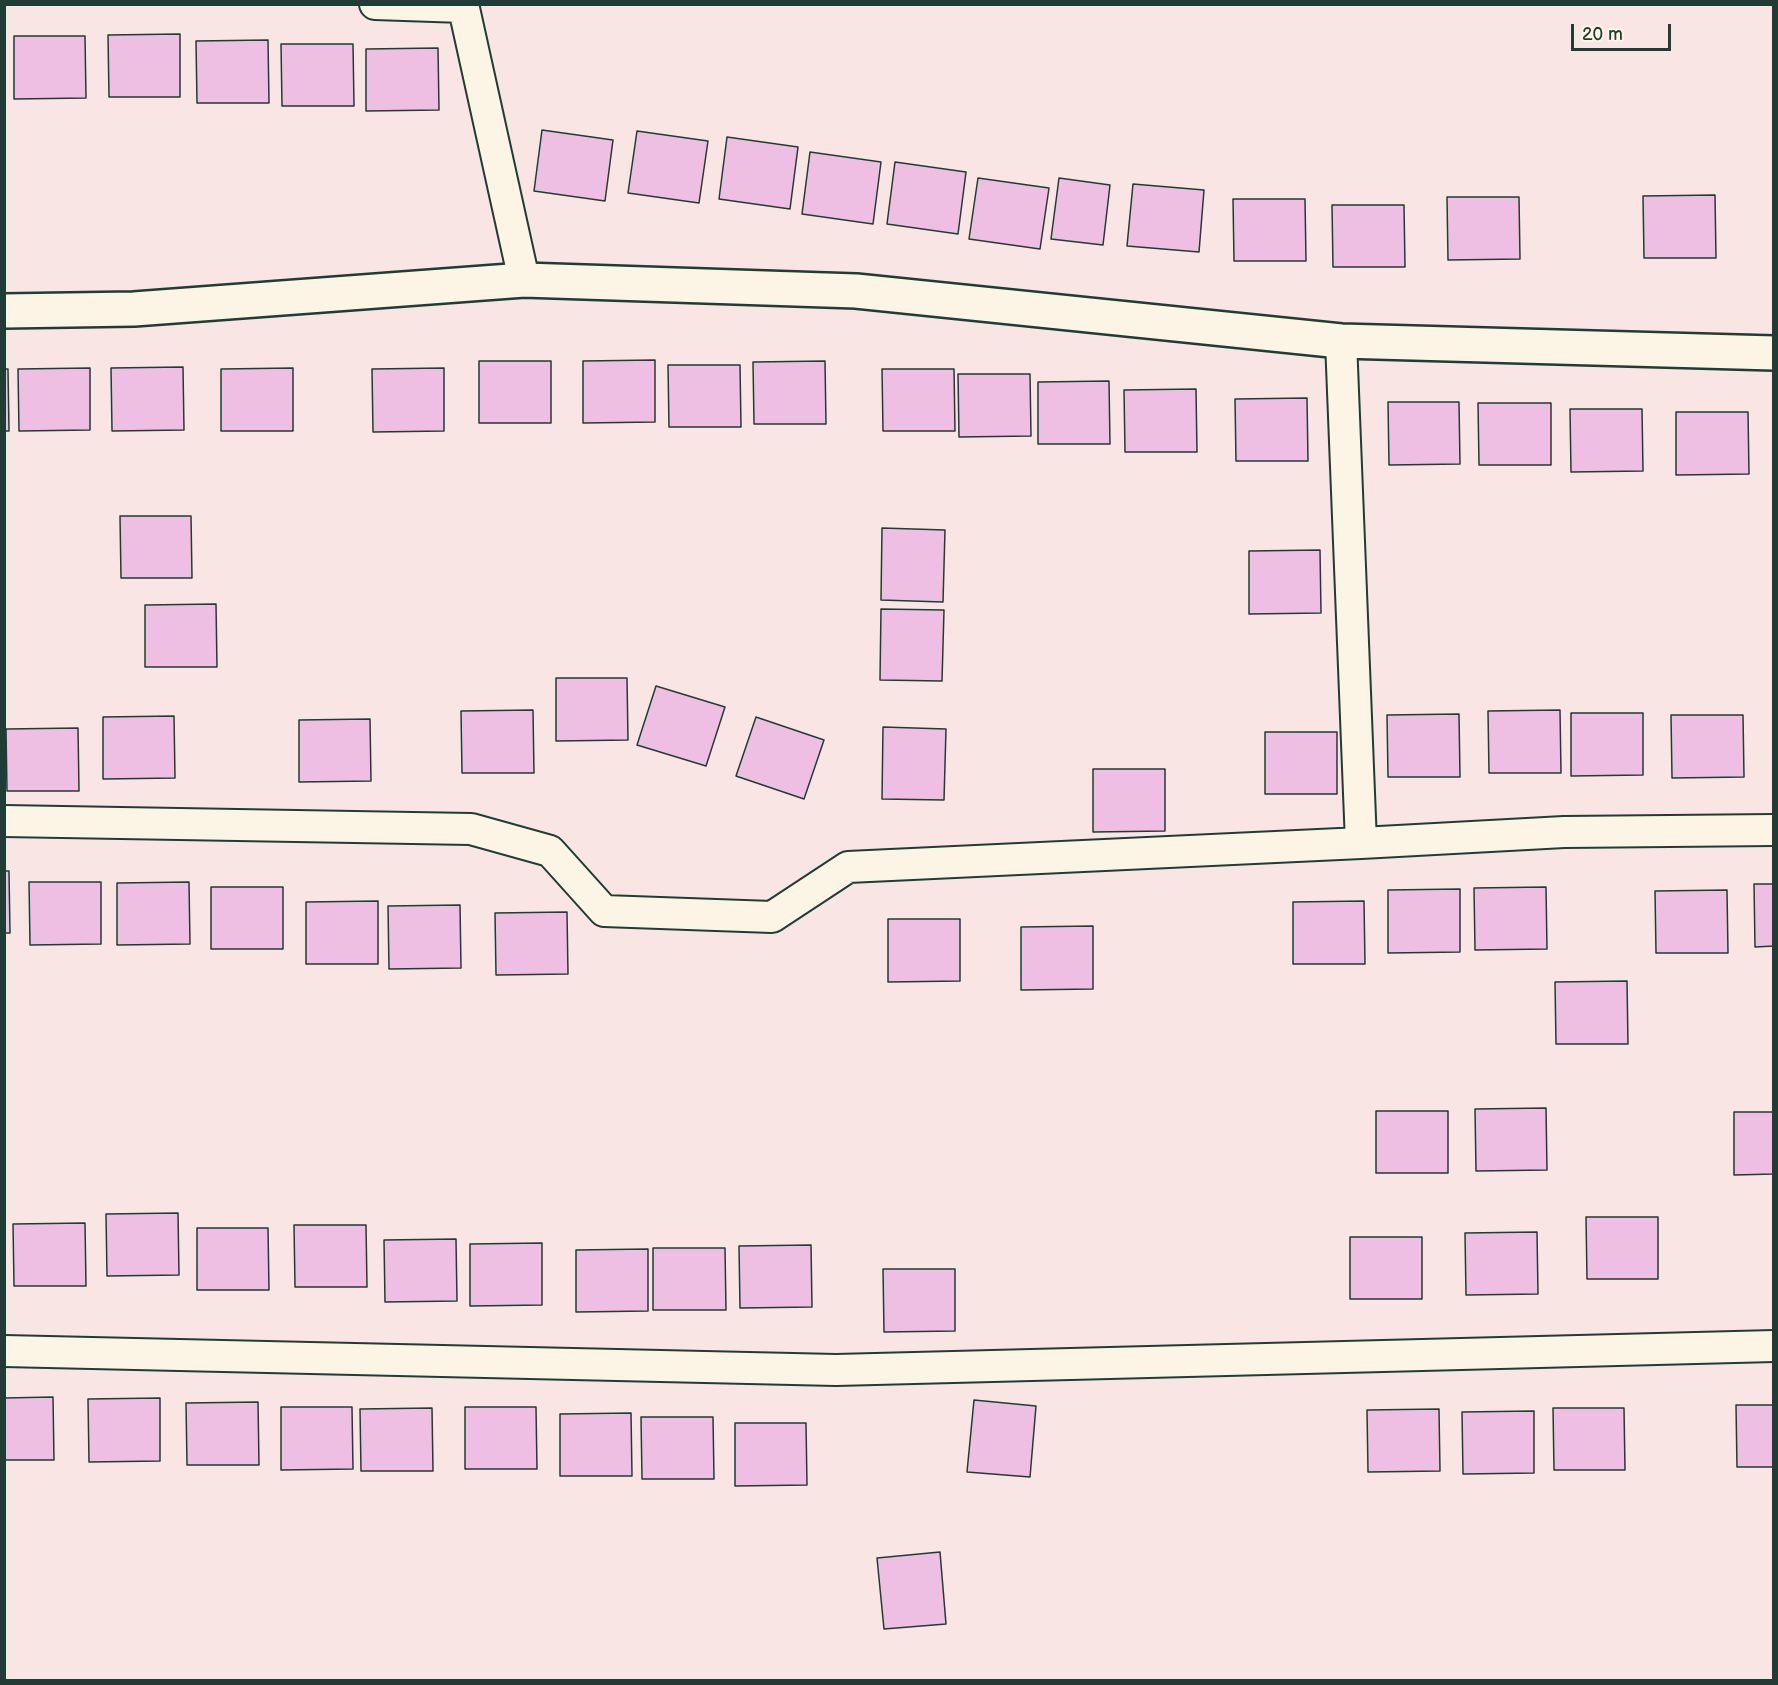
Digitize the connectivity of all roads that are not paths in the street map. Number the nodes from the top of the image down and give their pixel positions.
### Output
1 (375, 4) edge
2 (463, 6) edge
3 (524, 280) junction
4 (4, 311) edge
5 (1341, 341) junction
6 (1773, 352) edge
7 (4, 821) edge
8 (1773, 830) edge
9 (1361, 843) junction
10 (1773, 1346) edge
11 (4, 1351) edge

1 - 2 street
2 - 3 street
3 - 4 street
3 - 5 street
5 - 6 street
5 - 9 street
7 - 9 street
8 - 9 street
10 - 11 street

